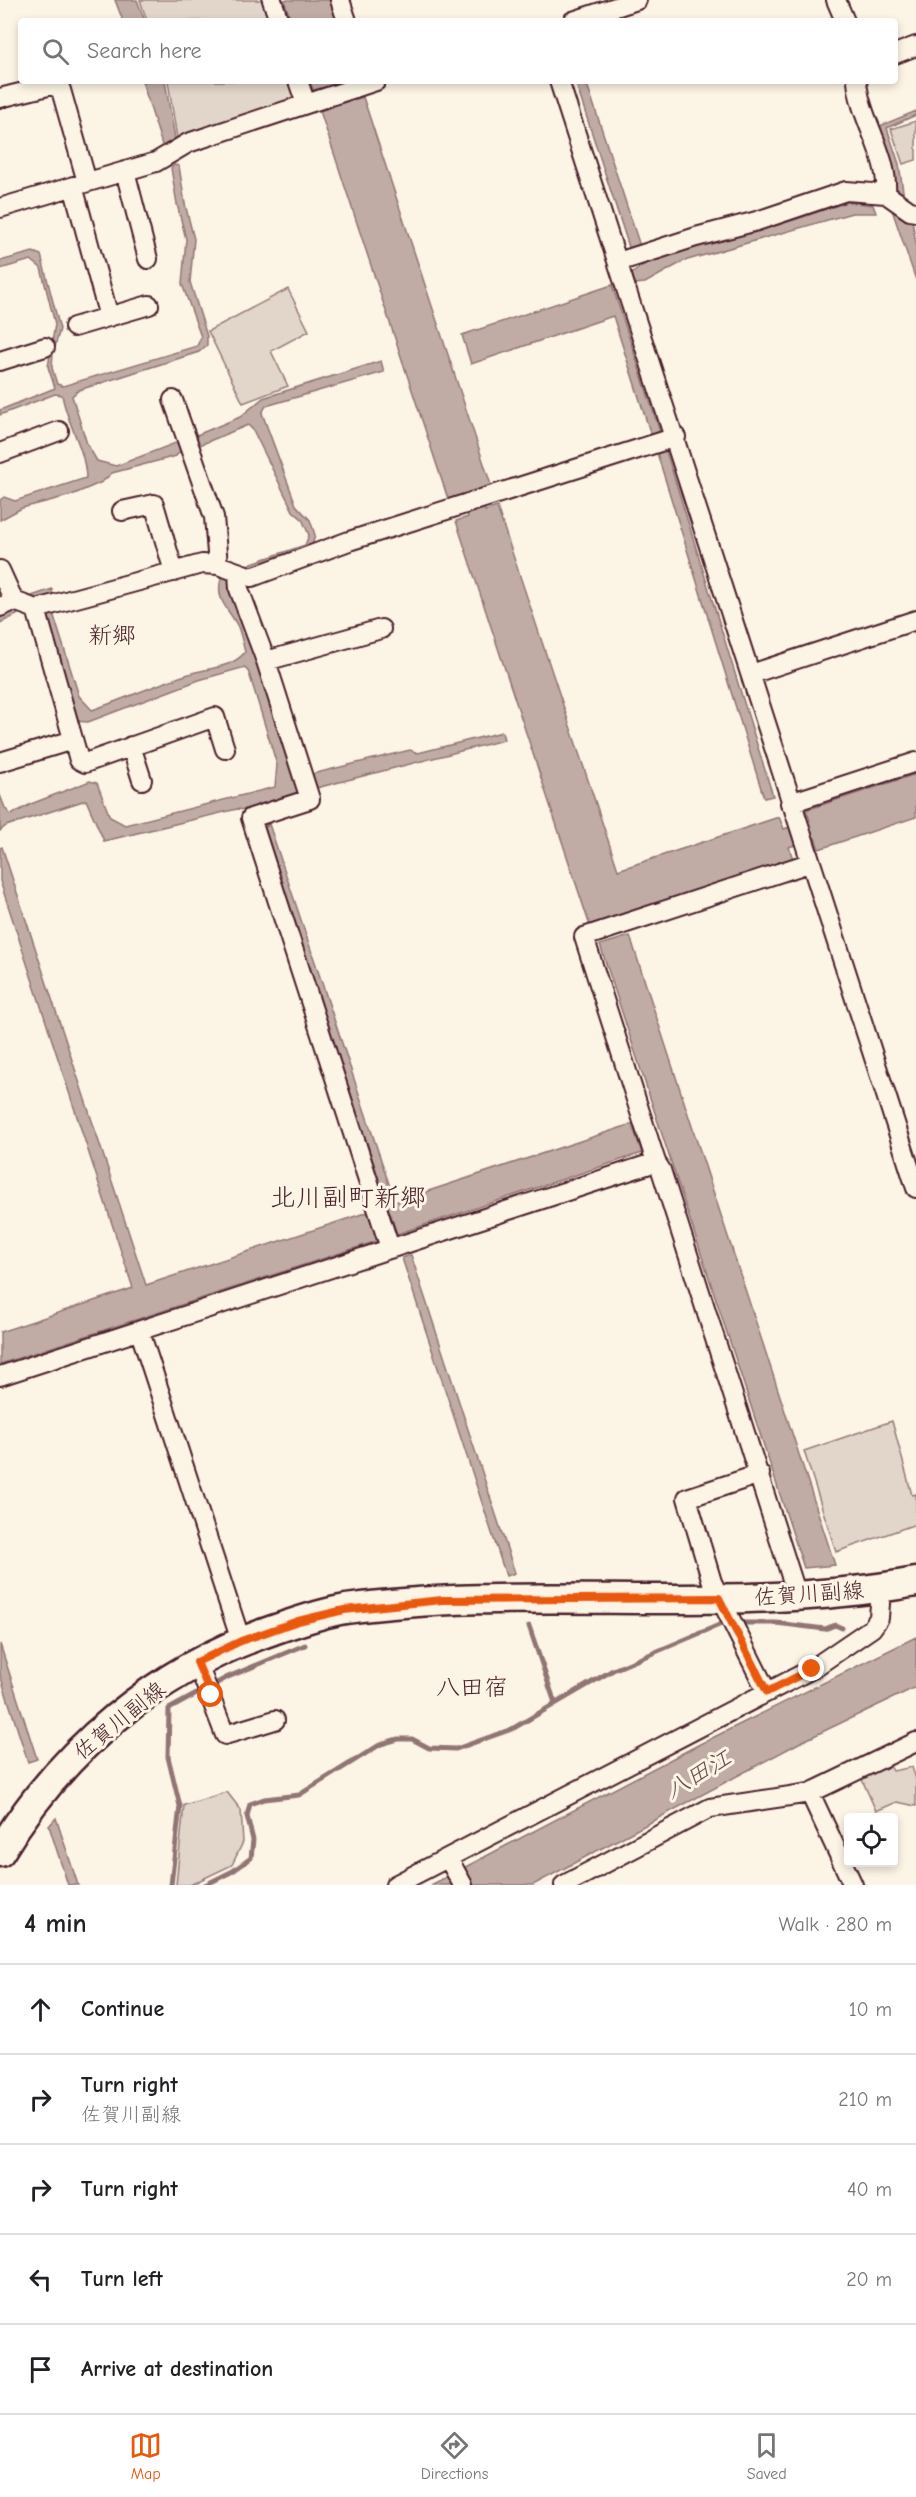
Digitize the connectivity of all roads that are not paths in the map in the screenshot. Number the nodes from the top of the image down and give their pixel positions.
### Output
1 (272, 0) edge
2 (340, 0) edge
3 (637, 0) edge
4 (836, 0) edge
5 (278, 18) edge
6 (346, 18) edge
7 (582, 18) edge
8 (844, 18) edge
9 (916, 46) edge
10 (898, 53) edge
11 (299, 84) edge
12 (364, 84) edge
13 (560, 84) edge
14 (857, 84) edge
15 (0, 98) edge
16 (306, 104) junction
17 (125, 171) junction
18 (80, 184) junction
19 (886, 194) junction
20 (0, 208) edge
21 (916, 212) edge
22 (148, 259) dead end
23 (618, 262) junction
24 (149, 305) dead end
25 (109, 317) junction
26 (74, 327) dead end
27 (45, 347) dead end
28 (0, 361) edge
29 (173, 400) dead end
30 (58, 431) dead end
31 (676, 437) junction
32 (0, 453) edge
33 (122, 511) dead end
34 (0, 570) edge
35 (174, 572) junction
36 (234, 573) junction
37 (28, 605) edge
38 (916, 620) edge
39 (381, 629) dead end
40 (266, 661) junction
41 (751, 674) junction
42 (73, 740) junction
43 (131, 746) junction
44 (225, 749) dead end
45 (0, 762) edge
46 (916, 762) edge
47 (142, 780) dead end
48 (793, 812) junction
49 (809, 863) junction
50 (656, 1162) junction
51 (916, 1188) edge
52 (390, 1248) junction
53 (140, 1332) junction
54 (0, 1376) edge
55 (760, 1474) junction
56 (916, 1582) edge
57 (881, 1588) junction
58 (797, 1595) junction
59 (728, 1614) junction
60 (241, 1641) junction
61 (205, 1679) junction
62 (767, 1692) junction
63 (275, 1720) dead end
64 (916, 1742) edge
65 (810, 1793) junction
66 (0, 1852) edge
67 (448, 1858) junction
68 (395, 1885) edge
69 (463, 1885) edge
70 (564, 1885) edge
71 (853, 1885) edge

1 - 5 street
2 - 6 street
3 - 7 street
4 - 8 street
9 - 10 street
11 - 16 street
12 - 16 street
13 - 23 street
14 - 19 street
15 - 18 street
16 - 17 street
17 - 18 street
17 - 22 street
18 - 20 street
18 - 25 street
19 - 21 street
19 - 23 street
23 - 31 street
24 - 25 street
25 - 26 street
27 - 28 street
29 - 36 street
30 - 32 street
31 - 36 street
31 - 41 street
33 - 35 street
34 - 37 street
35 - 36 street
35 - 37 street
36 - 40 street
37 - 42 street
38 - 41 street
39 - 40 street
40 - 52 street
41 - 48 street
42 - 43 street
42 - 45 street
43 - 44 street
43 - 47 street
46 - 48 street
48 - 49 street
49 - 50 street
49 - 51 street
50 - 52 street
50 - 55 street
52 - 53 street
53 - 54 street
53 - 60 street
55 - 58 street
55 - 59 street
56 - 57 main road, 佐賀川副線
57 - 58 main road, 佐賀川副線
57 - 62 street
58 - 59 main road, 佐賀川副線
59 - 60 main road, 佐賀川副線
59 - 62 street
60 - 61 main road, 佐賀川副線
61 - 63 street
61 - 66 main road, 佐賀川副線
62 - 67 street
64 - 65 street
65 - 70 street
65 - 71 street
67 - 68 street
67 - 69 street

